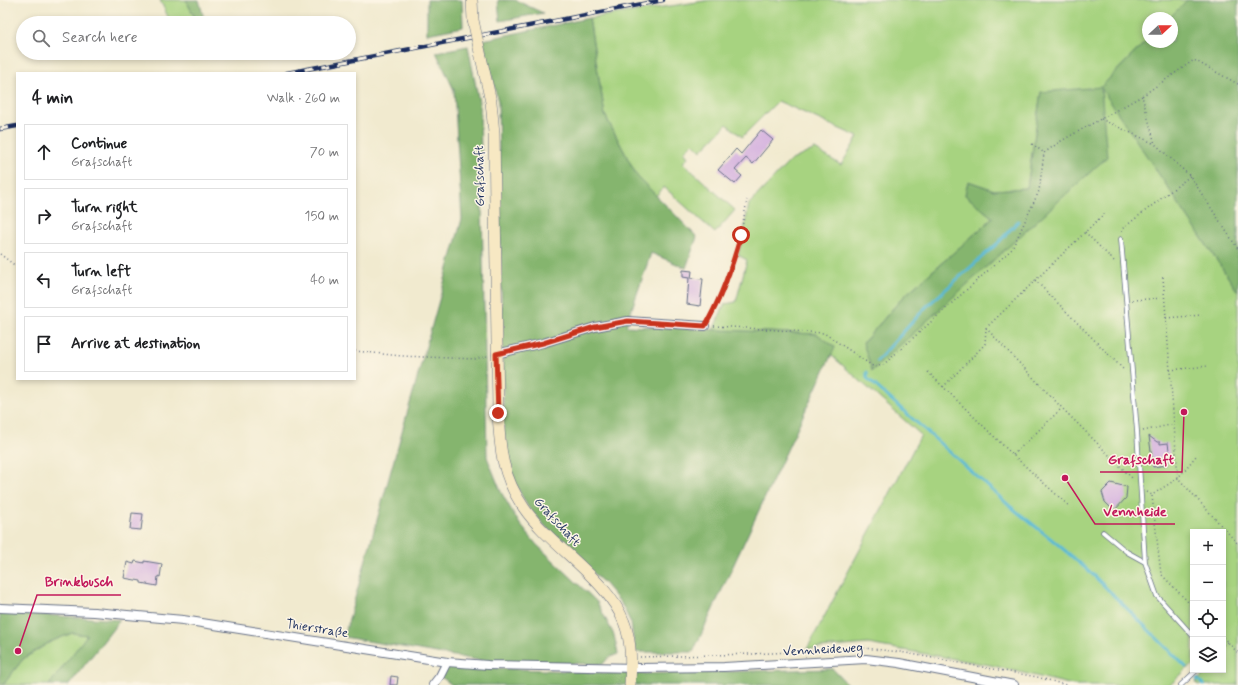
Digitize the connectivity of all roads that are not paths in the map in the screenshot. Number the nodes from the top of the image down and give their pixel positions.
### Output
1 (472, 0) edge
2 (1121, 239) road end
3 (705, 326) road end
4 (496, 354) junction
5 (1103, 532) dead end
6 (1145, 562) junction
7 (0, 608) edge
8 (1190, 633) edge
9 (447, 662) junction
10 (630, 668) junction
11 (1194, 673) edge
12 (433, 685) edge
13 (630, 685) edge
14 (1014, 685) edge
15 (1181, 685) edge

1 - 4 street, Grafschaft, bridge
2 - 6 lane
3 - 4 street
4 - 10 street, Grafschaft
5 - 6 lane
6 - 8 lane
7 - 9 street, Thierstraße
9 - 10 street, Thierstraße
9 - 12 street
10 - 13 street, Grafschaft
10 - 14 street, Vennheideweg
11 - 15 lane

